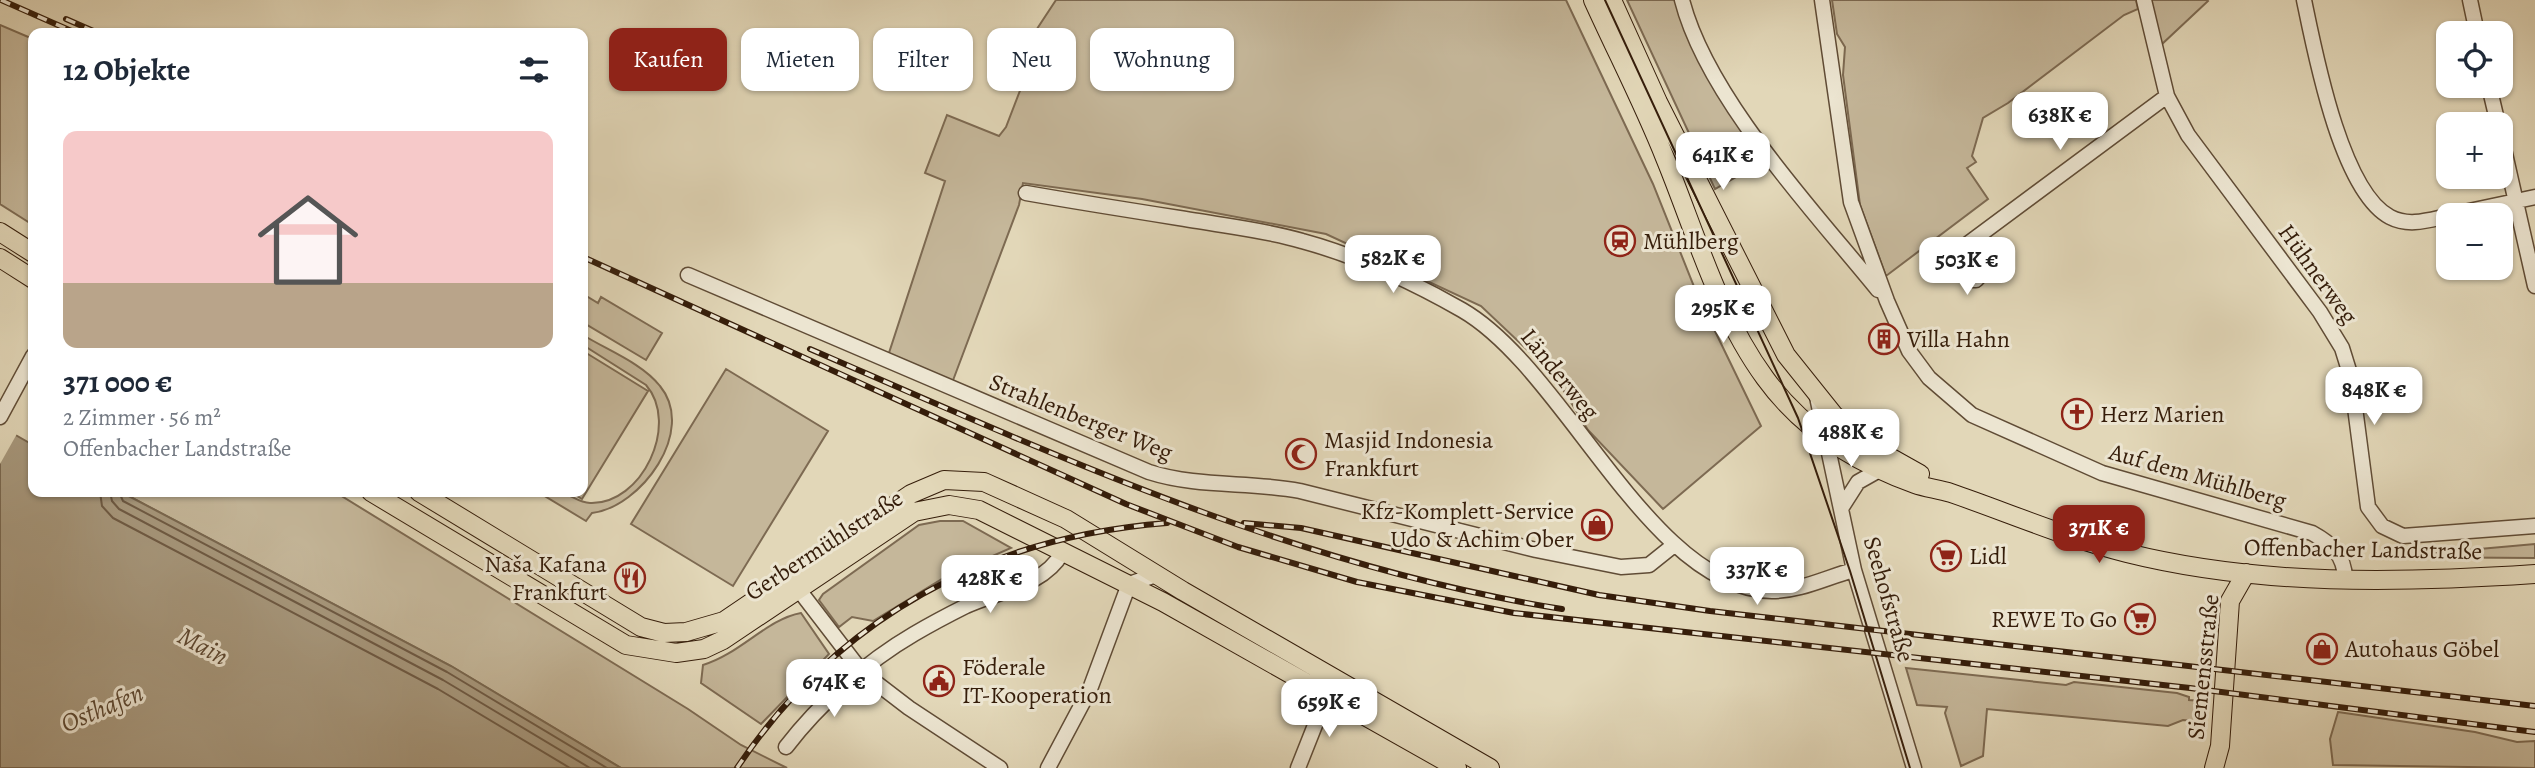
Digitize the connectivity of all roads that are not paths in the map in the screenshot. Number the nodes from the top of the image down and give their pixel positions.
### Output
1 (1593, 0) edge
2 (1612, 0) edge
3 (1682, 0) edge
4 (1822, 0) edge
5 (2144, 0) edge
6 (2304, 0) edge
7 (2470, 0) edge
8 (2474, 21) edge
9 (2167, 96) junction
10 (2512, 189) edge
11 (1026, 193) dead end
12 (2535, 197) edge
13 (2514, 201) junction
14 (2505, 203) edge
15 (1709, 205) junction
16 (1687, 214) junction
17 (2436, 218) edge
18 (0, 232) edge
19 (1976, 238) dead end
20 (28, 250) edge
21 (0, 258) edge
22 (688, 275) dead end
23 (28, 276) edge
24 (2535, 286) edge
25 (1887, 301) junction
26 (28, 366) edge
27 (1816, 396) junction
28 (0, 417) edge
29 (1826, 440) junction
30 (1881, 469) junction
31 (1011, 491) junction
32 (1950, 493) junction
33 (379, 497) edge
34 (427, 497) edge
35 (1842, 507) junction
36 (979, 510) junction
37 (2535, 526) edge
38 (1674, 545) junction
39 (1062, 553) junction
40 (2206, 567) junction
41 (1854, 570) junction
42 (2246, 573) junction
43 (2535, 574) edge
44 (1156, 575) junction
45 (2345, 578) junction
46 (782, 583) junction
47 (1129, 583) junction
48 (799, 590) junction
49 (2230, 601) junction
50 (862, 672) junction
51 (1351, 688) junction
52 (1329, 695) junction
53 (786, 747) dead end
54 (2220, 766) edge
55 (1000, 768) edge
56 (1048, 768) edge
57 (1298, 768) edge
58 (1457, 768) edge
59 (1490, 768) edge
60 (1914, 768) edge

1 - 16 main road, Offenbacher Landstraße
2 - 15 main road, Offenbacher Landstraße
3 - 25 street
4 - 25 street, Auf dem Mühlberg
5 - 9 street, Hühnerweg
6 - 17 street
7 - 8 street
9 - 19 street
9 - 37 street, Hühnerweg
10 - 13 street
11 - 38 street, Länderweg
12 - 13 street
13 - 14 street
13 - 24 street
15 - 16 main road
15 - 27 main road, Offenbacher Landstraße
16 - 29 main road, Offenbacher Landstraße
18 - 20 main road
21 - 23 main road
22 - 38 street, Strahlenberger Weg
25 - 45 street, Auf dem Mühlberg
26 - 28 street
27 - 29 street, Seehofstraße
27 - 32 main road, Offenbacher Landstraße
29 - 30 main road, Offenbacher Landstraße
29 - 35 street, Seehofstraße
30 - 32 main road, Offenbacher Landstraße
30 - 35 street
31 - 36 main road
31 - 44 main road, Gerbermühlstraße
31 - 46 main road, Gerbermühlstraße
32 - 40 main road, Offenbacher Landstraße
33 - 48 main road, Gerbermühlstraße
34 - 46 main road, Gerbermühlstraße
35 - 41 street, Seehofstraße
36 - 39 main road, Gerbermühlstraße
36 - 48 main road, Gerbermühlstraße
38 - 41 street, Länderweg
39 - 47 main road, Gerbermühlstraße
39 - 50 street
40 - 42 main road, Offenbacher Landstraße
40 - 49 main road
41 - 60 street, Seehofstraße
42 - 45 main road, Offenbacher Landstraße
42 - 49 main road, Siemensstraße
43 - 45 main road, Offenbacher Landstraße
44 - 47 street
44 - 51 main road, Gerbermühlstraße
46 - 48 street
47 - 52 main road, Gerbermühlstraße
47 - 56 street
48 - 50 street
49 - 54 main road, Siemensstraße
50 - 53 street
50 - 55 street
51 - 52 street
51 - 59 main road, Gerbermühlstraße
52 - 57 street
52 - 58 main road, Gerbermühlstraße

